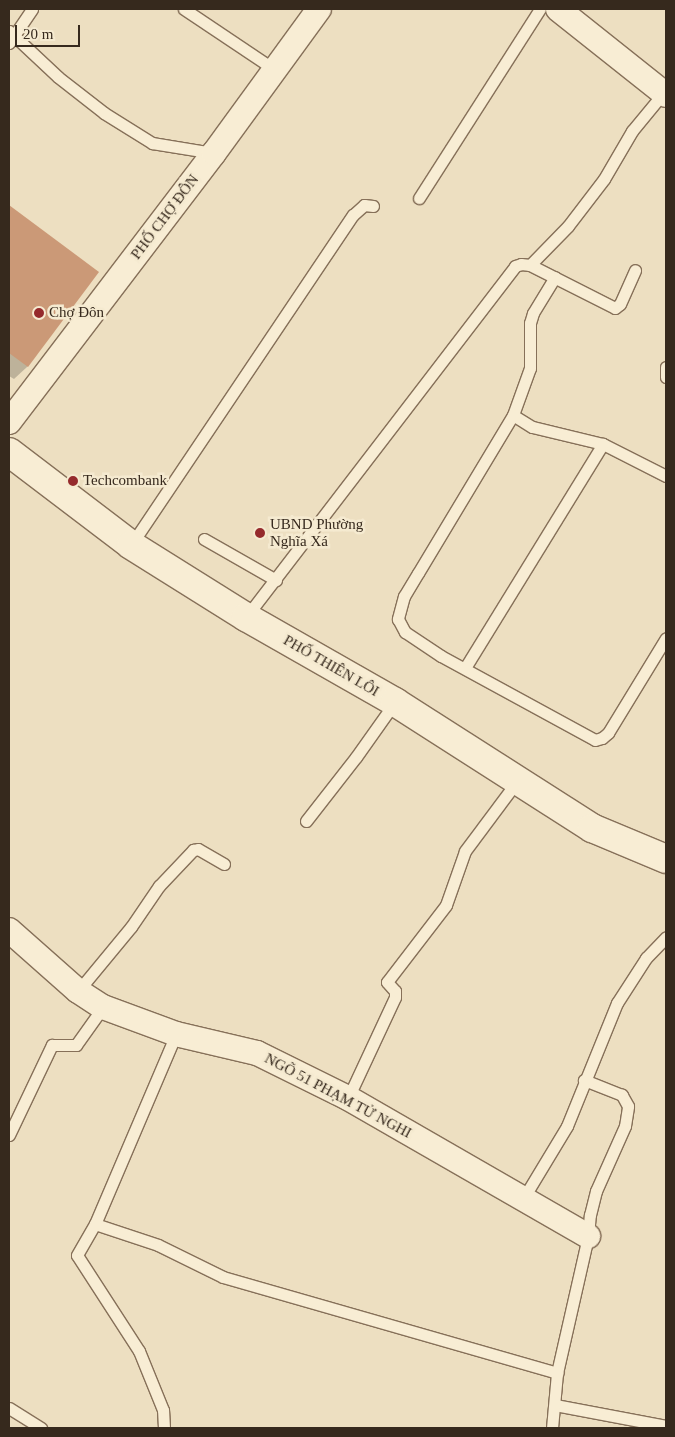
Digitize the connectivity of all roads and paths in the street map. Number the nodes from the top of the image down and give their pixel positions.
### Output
1 (32, 9) edge
2 (184, 9) edge
3 (319, 9) edge
4 (540, 9) edge
5 (558, 9) edge
6 (10, 36) edge
7 (275, 70) junction
8 (665, 92) edge
9 (214, 153) junction
10 (419, 198) dead end
11 (373, 206) dead end
12 (530, 265) junction
13 (635, 270) dead end
14 (554, 277) junction
15 (666, 366) edge
16 (666, 377) edge
17 (513, 416) junction
18 (9, 422) edge
19 (603, 444) junction
20 (9, 452) edge
21 (666, 476) edge
22 (204, 539) dead end
23 (131, 545) junction
24 (276, 580) junction
25 (246, 617) junction
26 (666, 638) edge
27 (465, 668) junction
28 (394, 702) junction
29 (518, 780) junction
30 (306, 821) dead end
31 (665, 857) edge
32 (224, 864) dead end
33 (9, 930) edge
34 (666, 937) edge
35 (78, 991) junction
36 (103, 1007) junction
37 (176, 1034) junction
38 (584, 1080) junction
39 (348, 1098) junction
40 (9, 1135) edge
41 (523, 1200) junction
42 (95, 1224) junction
43 (588, 1236) junction
44 (557, 1372) junction
45 (555, 1405) junction
46 (9, 1408) edge
47 (666, 1426) edge
48 (41, 1428) edge
49 (164, 1428) edge
50 (552, 1428) edge

1 - 6 lane
2 - 7 lane
3 - 7 street, PHỐ CHỢ ĐÔN
4 - 10 lane
5 - 8 street
6 - 9 lane
7 - 9 street, PHỐ CHỢ ĐÔN
8 - 12 lane
9 - 18 street, PHỐ CHỢ ĐÔN
11 - 23 lane
12 - 14 lane
12 - 24 lane
13 - 14 lane
14 - 17 lane
15 - 16 lane
17 - 19 lane
17 - 27 lane
19 - 21 lane
19 - 27 lane
20 - 23 main road, PHỐ THIÊN LÔI
22 - 24 lane
23 - 25 main road, PHỐ THIÊN LÔI
24 - 25 lane
25 - 28 main road, PHỐ THIÊN LÔI
26 - 27 lane
28 - 29 main road, PHỐ THIÊN LÔI
28 - 30 lane
29 - 31 main road, PHỐ THIÊN LÔI
29 - 39 lane
32 - 35 lane
33 - 35 street, NGÕ 51 PHẠM TỬ NGHI
34 - 38 lane
35 - 36 street, NGÕ 51 PHẠM TỬ NGHI
36 - 37 street, NGÕ 51 PHẠM TỬ NGHI
36 - 40 lane
37 - 39 street, NGÕ 51 PHẠM TỬ NGHI
37 - 42 lane
38 - 41 lane
38 - 43 lane
39 - 41 street, NGÕ 51 PHẠM TỬ NGHI
41 - 43 street, NGÕ 51 PHẠM TỬ NGHI
42 - 44 lane
42 - 49 lane
43 - 44 lane
44 - 45 lane
45 - 47 lane
45 - 50 lane
46 - 48 lane

